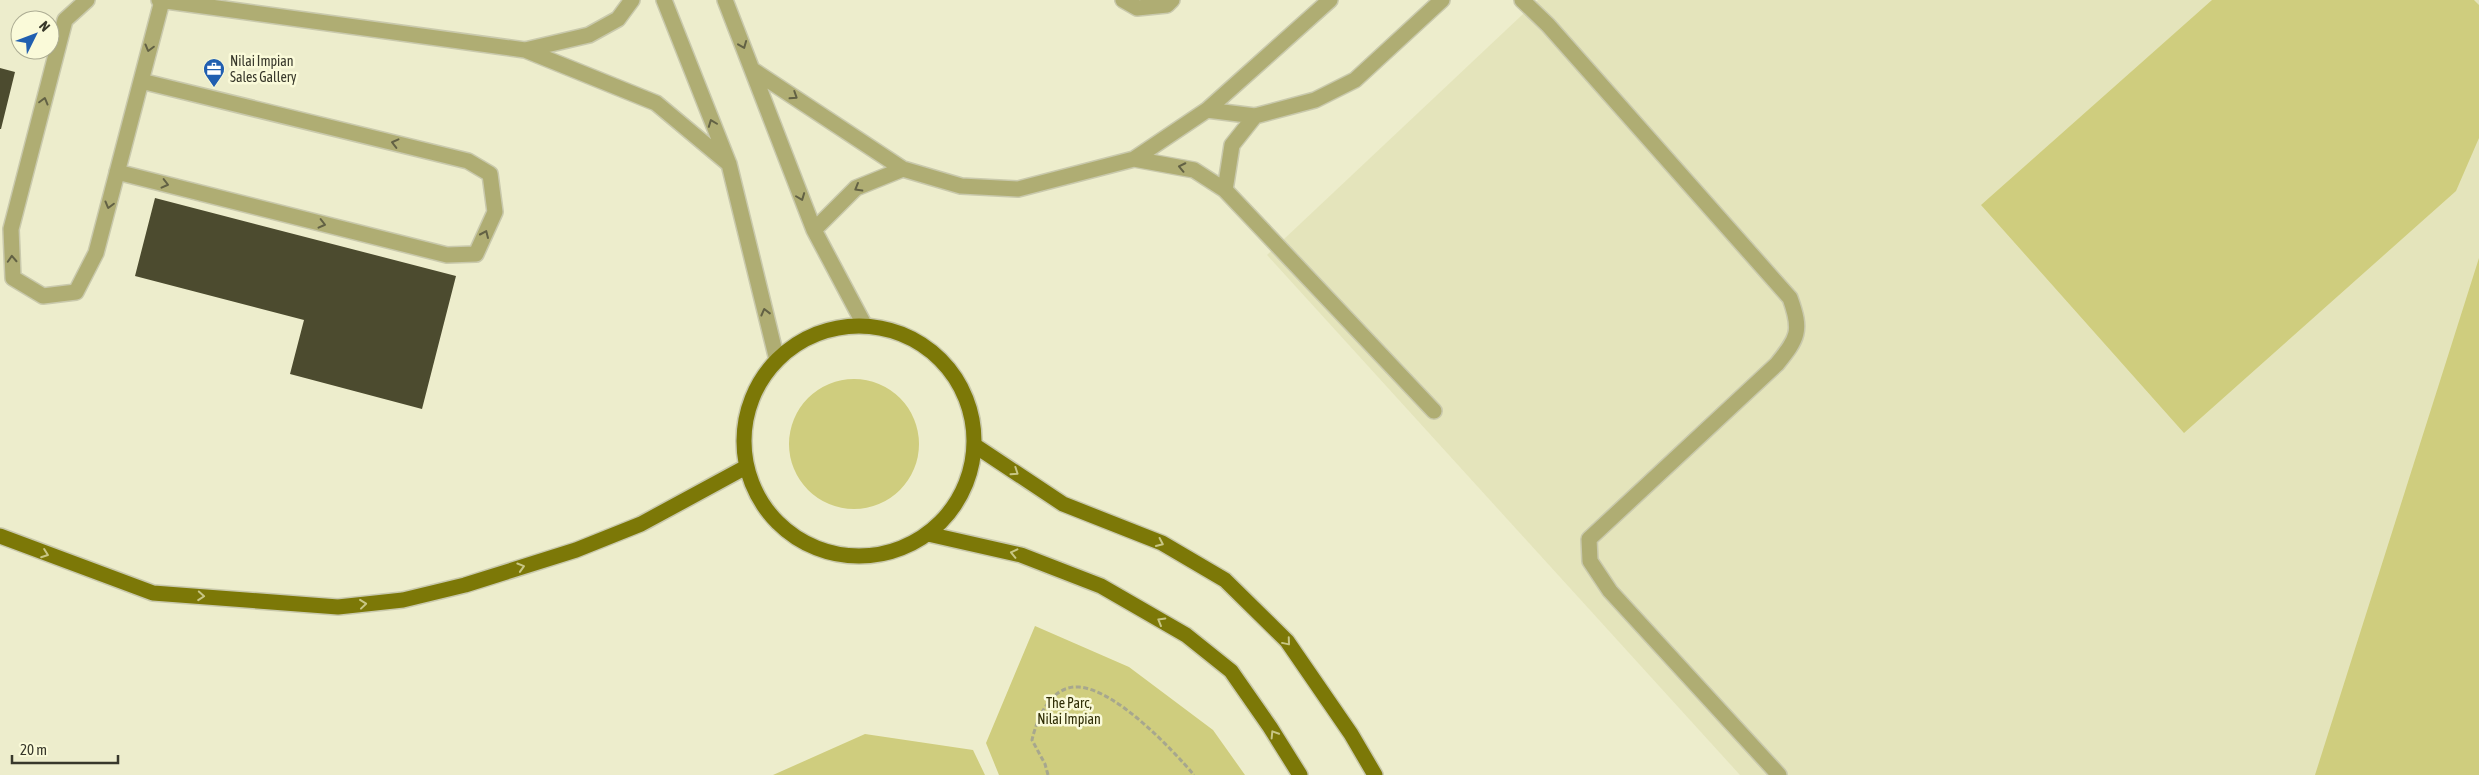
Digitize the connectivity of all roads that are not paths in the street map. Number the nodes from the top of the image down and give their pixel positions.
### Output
1 (87, 0) edge
2 (160, 0) edge
3 (632, 0) edge
4 (664, 0) edge
5 (725, 0) edge
6 (1123, 0) edge
7 (1330, 0) edge
8 (1442, 0) edge
9 (1522, 0) edge
10 (1170, 3) edge
11 (525, 50) junction
12 (753, 70) junction
13 (140, 81) junction
14 (1207, 110) junction
15 (1255, 116) junction
16 (1134, 159) junction
17 (729, 164) junction
18 (903, 169) junction
19 (117, 172) junction
20 (1225, 190) junction
21 (814, 230) junction
22 (865, 326) junction
23 (777, 360) junction
24 (1434, 410) dead end
25 (974, 445) junction
26 (746, 467) junction
27 (928, 534) junction
28 (0, 536) edge
29 (1300, 775) edge
30 (1375, 775) edge
31 (1779, 775) edge

19 -> 1 street
2 - 11 street
2 -> 13 street
3 - 11 street
17 -> 4 street
5 -> 12 street
6 - 10 street
7 - 14 street
8 - 15 street
9 - 31 street
11 - 17 street
12 -> 18 street
12 -> 21 street
13 - 19 street
19 -> 13 street
14 - 15 street
14 - 16 street
15 - 20 street
16 - 18 street
20 -> 16 street
23 -> 17 street
18 -> 21 street
20 - 24 street
21 - 22 street
22 - 23 main road
22 - 25 main road
23 - 26 main road
25 - 27 main road
25 -> 30 main road
26 - 27 main road
28 -> 26 main road
29 -> 27 main road

